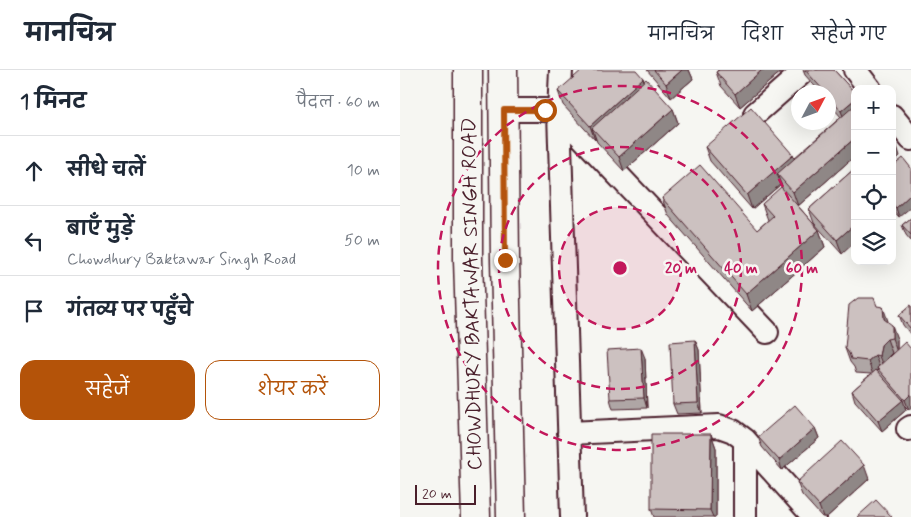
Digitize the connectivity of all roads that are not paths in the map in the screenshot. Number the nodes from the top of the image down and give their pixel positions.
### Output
1 (468, 70) edge
2 (503, 70) edge
3 (805, 70) edge
4 (855, 70) edge
5 (571, 73) edge
6 (867, 85) edge
7 (559, 103) junction
8 (504, 110) junction
9 (755, 114) edge
10 (896, 121) edge
11 (911, 139) edge
12 (767, 332) dead end
13 (569, 434) junction
14 (746, 440) junction
15 (476, 517) edge
16 (511, 517) edge
17 (572, 517) edge
18 (745, 517) edge
19 (814, 517) edge

1 - 15 main road, CHOWDHURY BAKTAWAR SINGH ROAD
2 - 8 main road, CHOWDHURY BAKTAWAR SINGH ROAD
3 - 9 street
4 - 6 street
5 - 7 street
7 - 8 street
7 - 12 street
7 - 13 street
8 - 16 main road, CHOWDHURY BAKTAWAR SINGH ROAD
10 - 11 street
13 - 14 street
13 - 17 street
14 - 18 street
14 - 19 street

